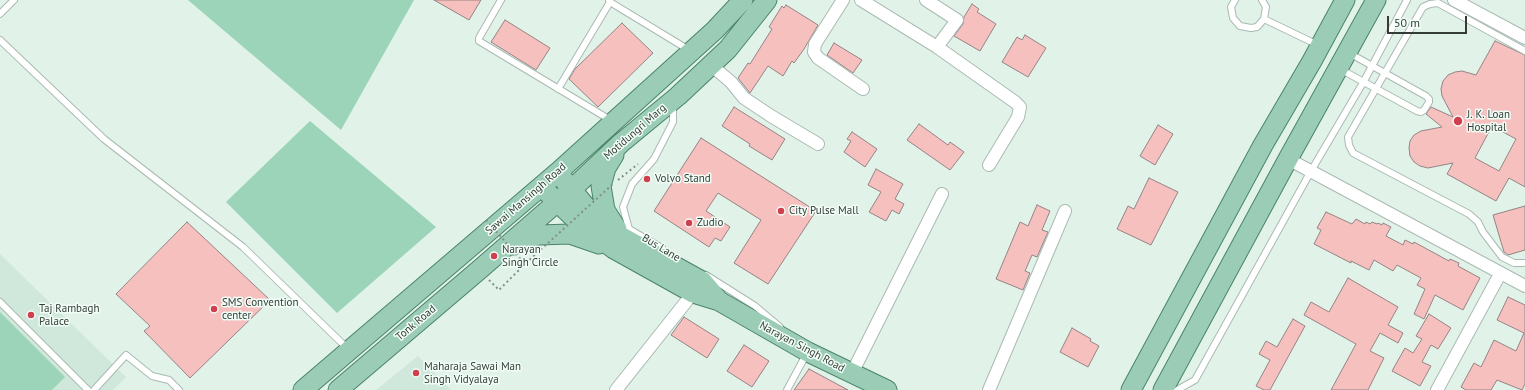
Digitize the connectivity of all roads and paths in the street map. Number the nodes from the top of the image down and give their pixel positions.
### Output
1 (14, 0) edge
2 (501, 0) edge
3 (743, 0) edge
4 (767, 0) edge
5 (843, 0) edge
6 (861, 0) edge
7 (926, 0) edge
8 (1235, 0) edge
9 (1262, 0) edge
10 (1345, 0) edge
11 (1376, 0) edge
12 (1407, 0) edge
13 (1454, 0) edge
14 (610, 1) edge
15 (0, 14) edge
16 (1264, 19) junction
17 (1525, 38) edge
18 (0, 40) edge
19 (937, 47) junction
20 (692, 51) junction
21 (1525, 51) edge
22 (1347, 52) junction
23 (1316, 53) junction
24 (711, 65) junction
25 (1372, 65) junction
26 (1337, 71) junction
27 (1385, 72) junction
28 (1363, 82) junction
29 (1376, 88) junction
30 (558, 89) junction
31 (862, 89) dead end
32 (673, 100) junction
33 (613, 122) junction
34 (621, 143) junction
35 (818, 144) dead end
36 (1288, 159) junction
37 (637, 164) dead end
38 (989, 165) dead end
39 (1311, 171) junction
40 (558, 172) junction
41 (542, 186) junction
42 (571, 190) junction
43 (942, 194) dead end
44 (556, 202) junction
45 (1065, 211) dead end
46 (486, 220) dead end
47 (618, 243) junction
48 (667, 252) dead end
49 (494, 256) junction
50 (1525, 263) edge
51 (525, 264) junction
52 (699, 271) dead end
53 (1500, 274) junction
54 (1525, 286) edge
55 (499, 290) dead end
56 (693, 293) junction
57 (719, 301) junction
58 (0, 302) edge
59 (349, 351) junction
60 (808, 352) junction
61 (852, 373) junction
62 (88, 390) edge
63 (94, 390) edge
64 (179, 390) edge
65 (303, 390) edge
66 (338, 390) edge
67 (616, 390) edge
68 (787, 390) edge
69 (887, 390) edge
70 (989, 390) edge
71 (1131, 390) edge
72 (1163, 390) edge
73 (1177, 390) edge
74 (1437, 390) edge

1 - 15 lane
2 - 30 lane
3 - 20 main road, Sawai Mansingh Road
4 - 24 main road, Motidungri Marg
5 - 31 street
6 - 19 street
7 - 19 street
8 - 16 lane
9 - 16 lane
10 - 23 main road
11 - 22 main road
12 - 25 lane
13 - 17 street
14 - 20 lane
14 - 30 lane
16 - 23 lane
18 - 59 lane
19 - 38 street
20 - 33 main road, Sawai Mansingh Road
21 - 27 lane
22 - 25 lane
22 - 26 main road
23 - 26 main road
23 - 71 main road
24 - 32 main road, Motidungri Marg
24 - 35 street
25 - 27 lane
25 - 28 lane
26 - 28 lane
26 - 36 main road
27 - 29 lane
27 - 29 lane
28 - 29 lane
28 - 39 lane
29 - 50 lane
30 - 33 lane
32 - 34 main road, Motidungri Marg
32 - 48 lane, Bus Lane
33 - 40 main road, Sawai Mansingh Road
34 - 42 main road, Motidungri Marg
34 - 47 main road
36 - 39 street
36 - 72 main road
37 - 51 path, bridge
39 - 53 street
39 - 73 lane
40 - 41 main road, Sawai Mansingh Road
40 - 42 main road
41 - 44 main road
41 - 59 main road, Sawai Mansingh Road
42 - 44 main road, Motidungri Marg
42 - 47 main road
43 - 61 street
44 - 47 main road
44 - 49 main road, Motidungri Marg
45 - 70 street
46 - 51 path, bridge
47 - 49 main road
47 - 56 main road
47 - 57 main road
49 - 66 main road, Tonk Road
51 - 55 path
52 - 60 lane
53 - 54 street
53 - 74 street
56 - 57 main road
56 - 67 street
57 - 60 main road, Narayan Singh Road
58 - 62 lane
59 - 65 main road, Sawai Mansingh Road
60 - 61 main road, Narayan Singh Road
60 - 68 lane
61 - 69 main road, Narayan Singh Road
63 - 64 lane

